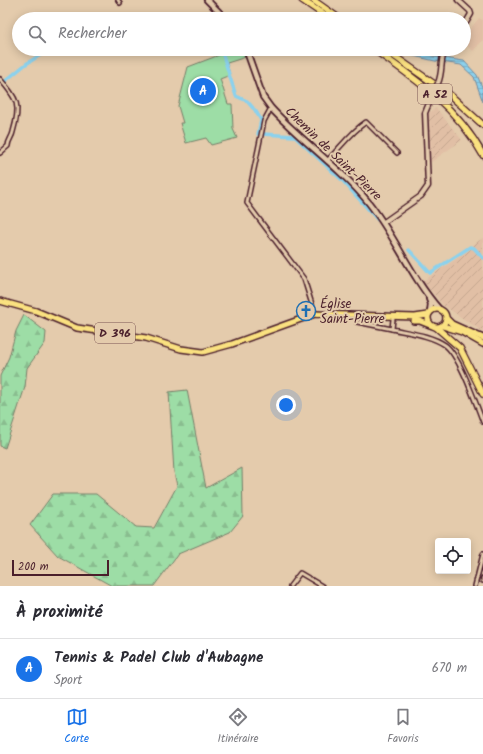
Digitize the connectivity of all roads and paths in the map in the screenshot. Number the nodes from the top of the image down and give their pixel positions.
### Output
1 (207, 0) edge
2 (302, 0) edge
3 (313, 0) edge
4 (458, 0) edge
5 (219, 12) edge
6 (320, 12) edge
7 (330, 12) edge
8 (470, 12) edge
9 (248, 56) edge
10 (383, 56) edge
11 (394, 56) edge
12 (443, 56) edge
13 (0, 79) edge
14 (271, 108) junction
15 (483, 125) edge
16 (0, 153) edge
17 (397, 153) dead end
18 (483, 154) edge
19 (327, 161) junction
20 (384, 222) junction
21 (425, 290) junction
22 (0, 301) edge
23 (439, 309) junction
24 (429, 313) junction
25 (315, 314) junction
26 (360, 314) junction
27 (446, 317) junction
28 (393, 319) junction
29 (357, 322) dead end
30 (430, 325) junction
31 (440, 327) junction
32 (392, 329) junction
33 (483, 338) edge
34 (483, 344) edge
35 (483, 394) edge
36 (483, 422) edge
37 (483, 554) edge
38 (290, 586) edge
39 (322, 586) edge
40 (475, 586) edge

1 - 5 main road
2 - 6 highway
3 - 7 highway
4 - 8 street
9 - 14 main road, Chemin de Saint-Pierre
10 - 18 highway, A 52
11 - 15 highway, A 52
12 - 20 street, bridge
13 - 16 street
14 - 19 main road, Chemin de Saint-Pierre
14 - 25 street
17 - 19 street
19 - 20 main road, Chemin de Saint-Pierre
20 - 21 main road, Chemin de Saint-Pierre
21 - 23 main road, Chemin de Saint-Pierre
21 - 24 main road, Chemin de Saint-Pierre
22 - 25 main road, D 396
23 - 24 main road
23 - 27 main road
24 - 26 main road, D 396
24 - 30 main road
25 - 26 main road, D 396
26 - 28 main road, D 396
27 - 31 main road
27 - 33 main road
28 - 30 main road, D 396
28 - 32 street
29 - 32 street
30 - 31 main road
31 - 34 main road
31 - 35 highway
32 - 36 street
37 - 40 street
38 - 39 street

